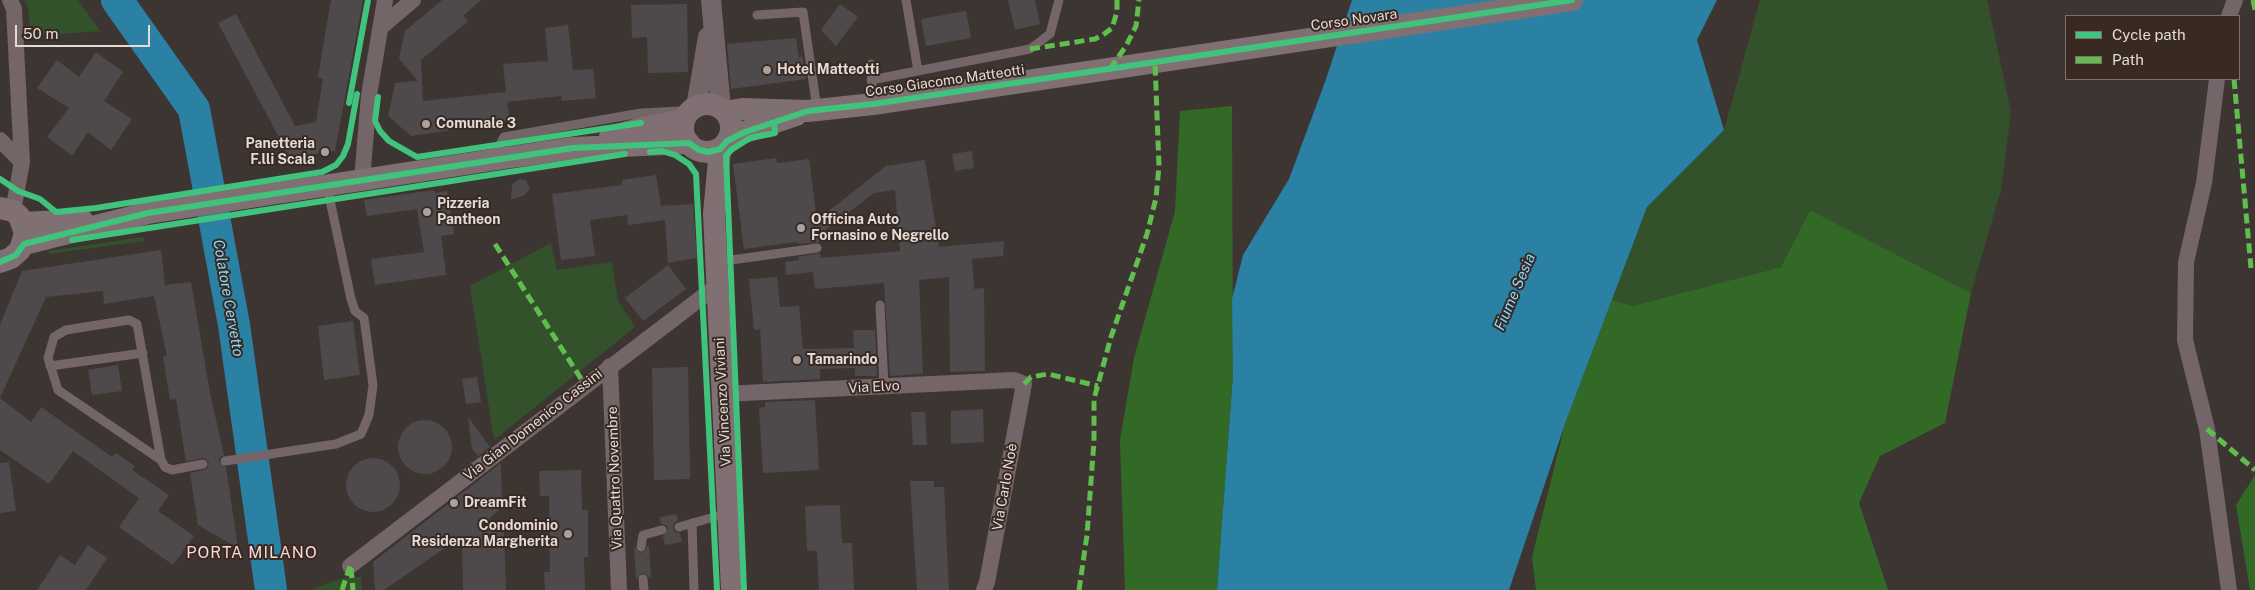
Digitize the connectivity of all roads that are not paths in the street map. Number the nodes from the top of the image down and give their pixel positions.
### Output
1 (10, 0) edge
2 (385, 0) edge
3 (413, 0) edge
4 (906, 0) edge
5 (1059, 0) edge
6 (1572, 0) edge
7 (2235, 0) edge
8 (711, 8) edge
9 (757, 15) dead end
10 (2229, 15) edge
11 (380, 28) junction
12 (1170, 60) joint
13 (871, 64) dead end
14 (918, 71) junction
15 (871, 80) junction
16 (2217, 80) edge
17 (873, 104) junction
18 (723, 110) junction
19 (812, 111) junction
20 (691, 112) junction
21 (0, 140) edge
22 (709, 146) junction
23 (573, 148) junction
24 (498, 159) junction
25 (22, 162) junction
26 (362, 180) junction
27 (328, 186) junction
28 (15, 222) edge
29 (818, 248) dead end
30 (716, 262) junction
31 (2, 265) edge
32 (718, 286) junction
33 (880, 305) dead end
34 (143, 353) junction
35 (50, 366) junction
36 (610, 366) junction
37 (1024, 384) joint
38 (884, 386) junction
39 (723, 394) junction
40 (161, 460) junction
41 (229, 460) dead end
42 (203, 464) dead end
43 (728, 512) junction
44 (692, 523) junction
45 (679, 527) dead end
46 (662, 530) dead end
47 (642, 547) dead end
48 (350, 566) dead end
49 (643, 579) dead end
50 (619, 590) edge
51 (644, 590) edge
52 (694, 590) edge
53 (732, 590) edge
54 (984, 590) edge
55 (2229, 590) edge

1 - 25 street
2 - 11 street
3 - 11 street
4 - 14 lane
5 - 14 lane
6 - 12 main road, Corso Novara
7 - 10 street
8 - 18 street
8 - 20 street
9 - 19 lane
11 - 26 street
12 - 17 main road, Corso Giacomo Matteotti
13 - 15 lane
14 - 15 lane
15 - 17 lane
16 - 55 street
17 - 19 main road, Corso Giacomo Matteotti
18 - 19 main road, Corso Giacomo Matteotti
18 - 20 main road
18 - 22 main road
19 - 22 main road, Corso Giacomo Matteotti
20 - 22 main road
20 - 23 main road, Corso Giacomo Matteotti
20 - 24 lane
21 - 25 street
22 - 23 main road, Corso Giacomo Matteotti
22 - 30 main road, Via Vincenzo Viviani
23 - 24 main road, Corso Giacomo Matteotti
24 - 26 main road, Corso Giacomo Matteotti
25 - 28 street
26 - 27 main road, Corso Giacomo Matteotti
27 - 28 main road, Corso Giacomo Matteotti
27 - 41 lane
28 - 31 main road
29 - 30 lane
30 - 32 main road, Via Vincenzo Viviani
32 - 36 street, Via Gian Domenico Cassini
32 - 39 main road, Via Vincenzo Viviani
33 - 38 lane
34 - 35 lane
34 - 35 lane
34 - 40 lane
35 - 40 lane
36 - 48 street, Via Gian Domenico Cassini
36 - 50 street, Via Quattro Novembre
37 - 38 street, Via Elvo
37 - 54 street, Via Carlo Noè
38 - 39 street, Via Elvo
39 - 43 main road, Via Vincenzo Viviani
40 - 42 lane
43 - 44 lane
43 - 53 main road, Via Vincenzo Viviani
44 - 45 lane
44 - 52 lane
46 - 47 lane
49 - 51 lane

